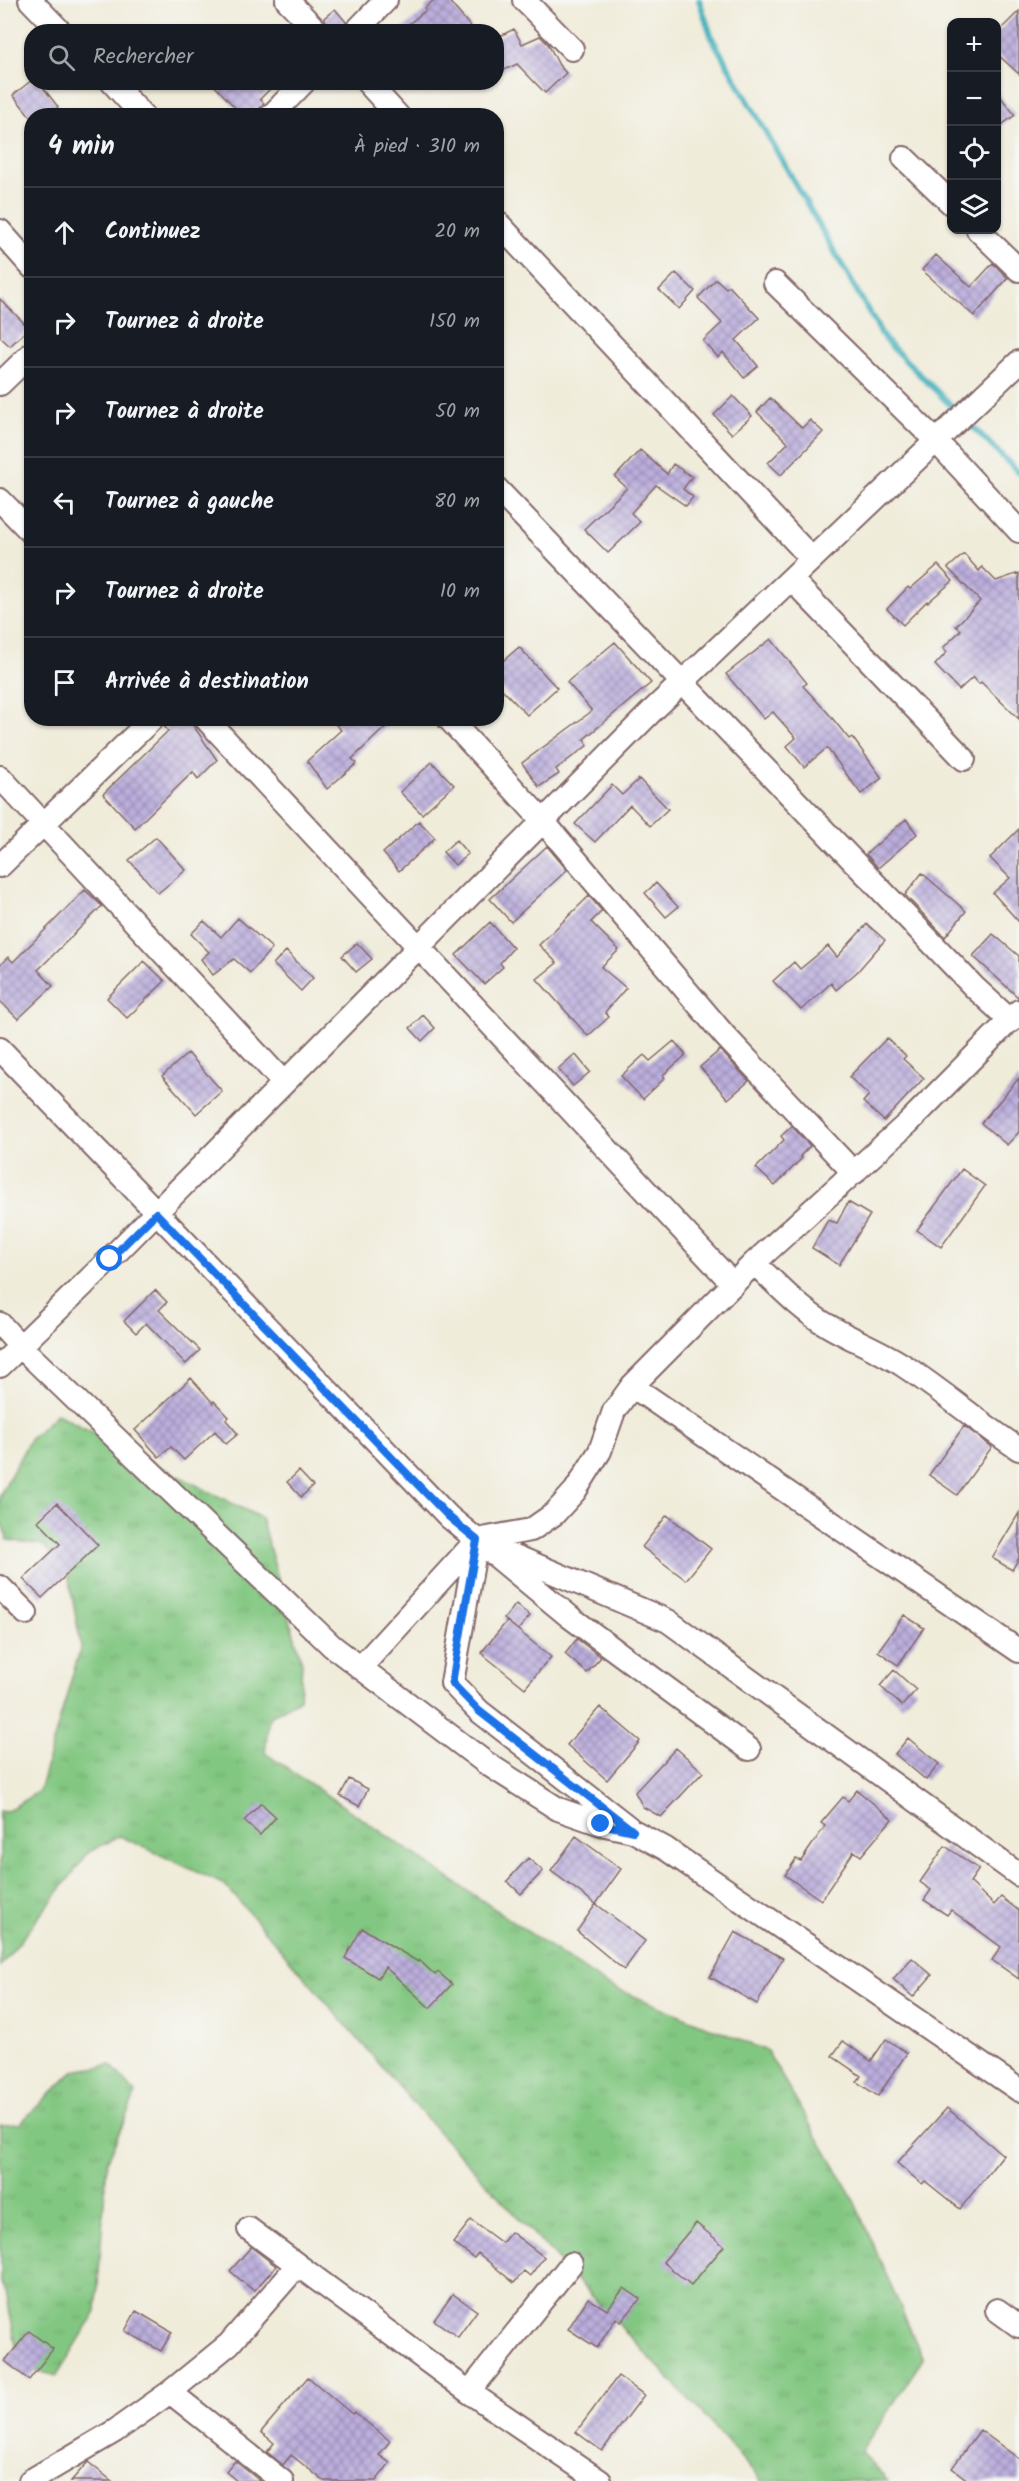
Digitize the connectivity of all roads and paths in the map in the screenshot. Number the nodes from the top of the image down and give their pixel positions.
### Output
1 (30, 0) edge
2 (287, 0) edge
3 (386, 0) edge
4 (524, 0) edge
5 (53, 24) edge
6 (310, 24) edge
7 (363, 24) edge
8 (572, 49) dead end
9 (119, 90) edge
10 (296, 90) edge
11 (374, 90) edge
12 (136, 108) edge
13 (279, 108) edge
14 (391, 108) edge
15 (904, 158) dead end
16 (947, 200) edge
17 (504, 230) edge
18 (0, 231) edge
19 (982, 234) edge
20 (24, 258) edge
21 (1019, 270) edge
22 (775, 283) dead end
23 (24, 361) edge
24 (1019, 362) edge
25 (0, 384) edge
26 (936, 441) junction
27 (504, 496) edge
28 (0, 500) edge
29 (24, 525) edge
30 (1019, 531) edge
31 (812, 559) junction
32 (791, 579) junction
33 (681, 683) junction
34 (145, 726) edge
35 (212, 726) edge
36 (455, 726) edge
37 (964, 759) dead end
38 (0, 777) edge
39 (543, 821) junction
40 (44, 824) junction
41 (0, 866) edge
42 (418, 947) junction
43 (1015, 1016) edge
44 (0, 1049) edge
45 (284, 1083) junction
46 (854, 1173) junction
47 (156, 1213) junction
48 (754, 1263) junction
49 (733, 1284) junction
50 (0, 1324) edge
51 (20, 1346) junction
52 (0, 1366) edge
53 (632, 1386) junction
54 (1019, 1449) edge
55 (477, 1540) junction
56 (0, 1587) edge
57 (26, 1613) dead end
58 (1019, 1651) edge
59 (360, 1668) junction
60 (749, 1749) dead end
61 (633, 1831) junction
62 (1019, 1875) edge
63 (1019, 2090) edge
64 (249, 2229) dead end
65 (571, 2264) dead end
66 (297, 2266) junction
67 (997, 2310) dead end
68 (1019, 2326) edge
69 (170, 2392) junction
70 (469, 2392) junction
71 (30, 2481) edge
72 (282, 2481) edge
73 (600, 2481) edge

1 - 5 street
2 - 6 street
3 - 7 street
4 - 8 street
9 - 12 street
10 - 13 street
11 - 14 street
15 - 16 street
17 - 31 street
18 - 20 street
19 - 21 street
22 - 26 street
23 - 25 street
24 - 26 street
26 - 30 street
26 - 31 street
27 - 33 street
28 - 29 street
31 - 32 street
32 - 33 street
32 - 37 street
33 - 39 street
33 - 43 street
34 - 40 street
35 - 42 street
36 - 39 street
38 - 40 street
39 - 42 street
39 - 46 street
40 - 41 street
40 - 45 street
42 - 45 street
42 - 49 street
43 - 46 street
44 - 47 street
45 - 47 street
46 - 48 street
47 - 51 street
47 - 55 street
48 - 49 street
48 - 54 street
49 - 53 street
50 - 51 street
51 - 52 street
51 - 59 street
53 - 55 street
53 - 58 street
55 - 59 street
55 - 60 street
55 - 61 street
55 - 62 street
56 - 57 street
59 - 61 street
61 - 63 street
64 - 66 street
65 - 70 street
66 - 69 street
66 - 70 street
67 - 68 street
69 - 71 street
69 - 72 street
70 - 73 street

